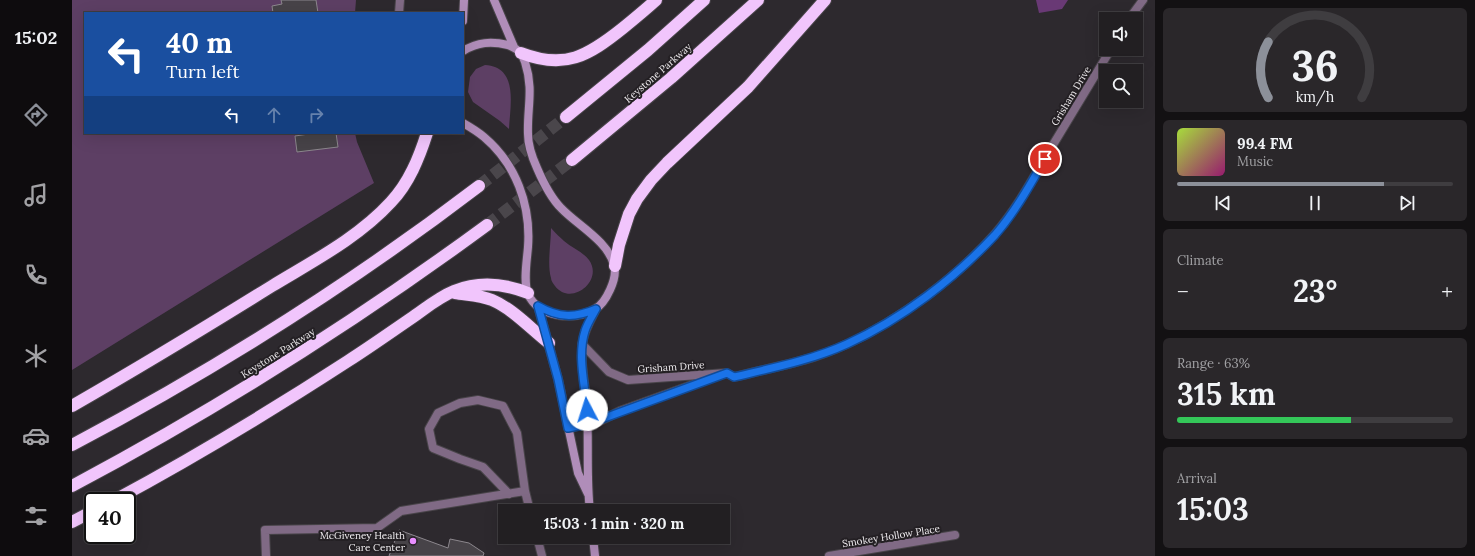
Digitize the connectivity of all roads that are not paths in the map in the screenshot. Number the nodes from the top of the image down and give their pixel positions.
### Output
1 (400, 0) edge
2 (464, 0) edge
3 (494, 0) edge
4 (656, 0) edge
5 (704, 0) edge
6 (758, 0) edge
7 (826, 0) edge
8 (1144, 0) edge
9 (400, 12) edge
10 (463, 12) edge
11 (1135, 12) edge
12 (464, 50) edge
13 (518, 50) junction
14 (1107, 56) edge
15 (566, 117) tunnel mouth
16 (464, 124) edge
17 (427, 134) edge
18 (572, 160) tunnel mouth
19 (479, 186) tunnel mouth
20 (487, 225) tunnel mouth
21 (615, 266) junction
22 (450, 293) junction
23 (528, 293) junction
24 (538, 306) junction
25 (596, 309) junction
26 (549, 343) junction
27 (582, 344) junction
28 (727, 373) junction
29 (72, 406) edge
30 (588, 424) junction
31 (568, 428) junction
32 (72, 445) edge
33 (72, 486) edge
34 (525, 491) junction
35 (130, 492) edge
36 (509, 494) junction
37 (588, 495) junction
38 (528, 504) edge
39 (589, 504) edge
40 (84, 516) edge
41 (72, 522) edge
42 (955, 535) dead end
43 (539, 544) edge
44 (594, 544) edge
45 (266, 556) edge
46 (542, 556) edge
47 (595, 556) edge
48 (829, 556) edge

1 - 9 street
2 - 10 street
3 - 13 street
4 - 13 highway
5 - 15 highway
6 - 18 highway, Keystone Parkway
7 - 21 highway
8 - 11 street
12 - 13 street
13 - 21 street
14 - 28 street, Grisham Drive
16 - 23 street
17 - 29 highway
19 - 32 highway
20 - 33 highway, Keystone Parkway
21 - 25 street
22 - 23 highway
22 - 26 highway
22 - 35 highway
23 - 24 street
24 - 25 street
24 - 26 street
25 - 27 street
26 - 31 street
27 - 28 street, Grisham Drive
27 - 30 street
28 - 30 street, Grisham Drive
30 - 31 street, Grisham Drive
30 - 37 street
31 - 37 street
34 - 36 street
34 - 36 street
34 - 38 street
36 - 45 street
37 - 39 street
40 - 41 highway
42 - 48 street, Smokey Hollow Place
43 - 46 street
44 - 47 street

